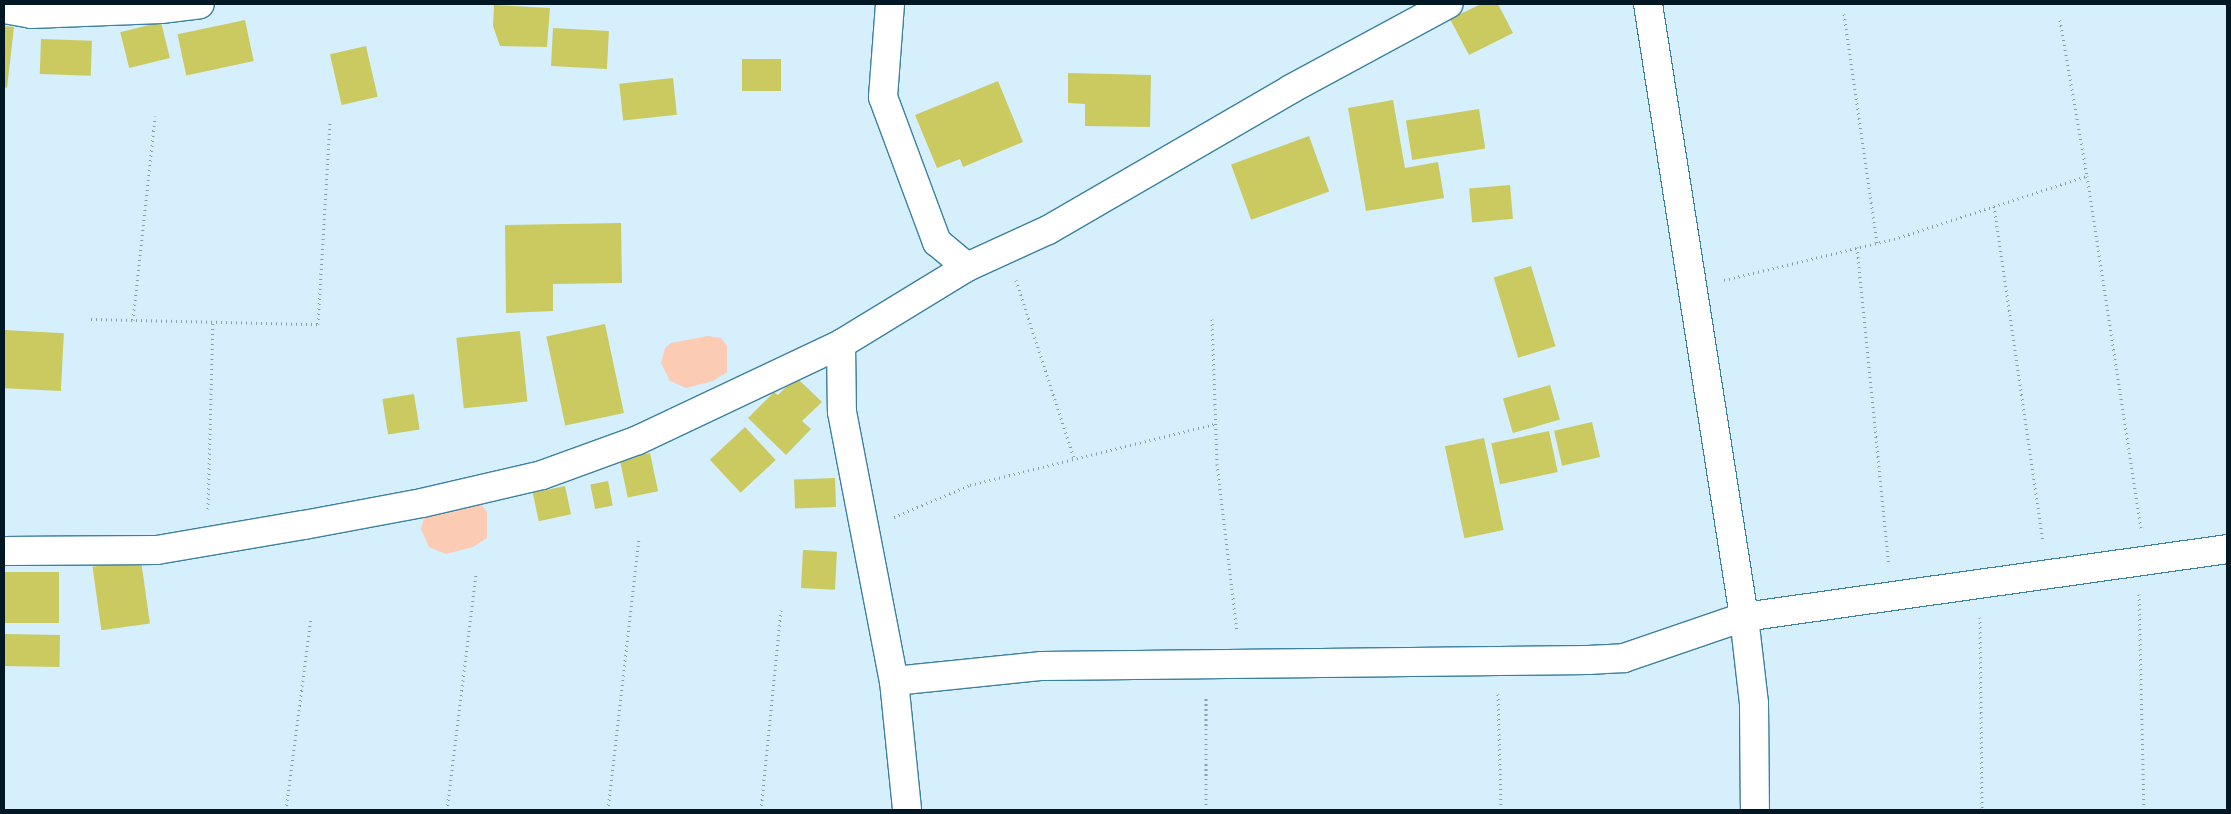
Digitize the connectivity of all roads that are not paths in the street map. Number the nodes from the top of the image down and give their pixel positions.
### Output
1 (200, 4) edge
2 (890, 4) edge
3 (1448, 4) edge
4 (1648, 4) edge
5 (4, 9) edge
6 (967, 267) junction
7 (841, 344) junction
8 (2227, 549) edge
9 (4, 551) edge
10 (1744, 617) junction
11 (894, 681) junction
12 (907, 810) edge
13 (1755, 810) edge

1 - 5 street
2 - 6 street
3 - 6 street
4 - 10 street
6 - 7 street
7 - 9 street
7 - 11 street
8 - 10 street
10 - 11 street
10 - 13 street
11 - 12 street

